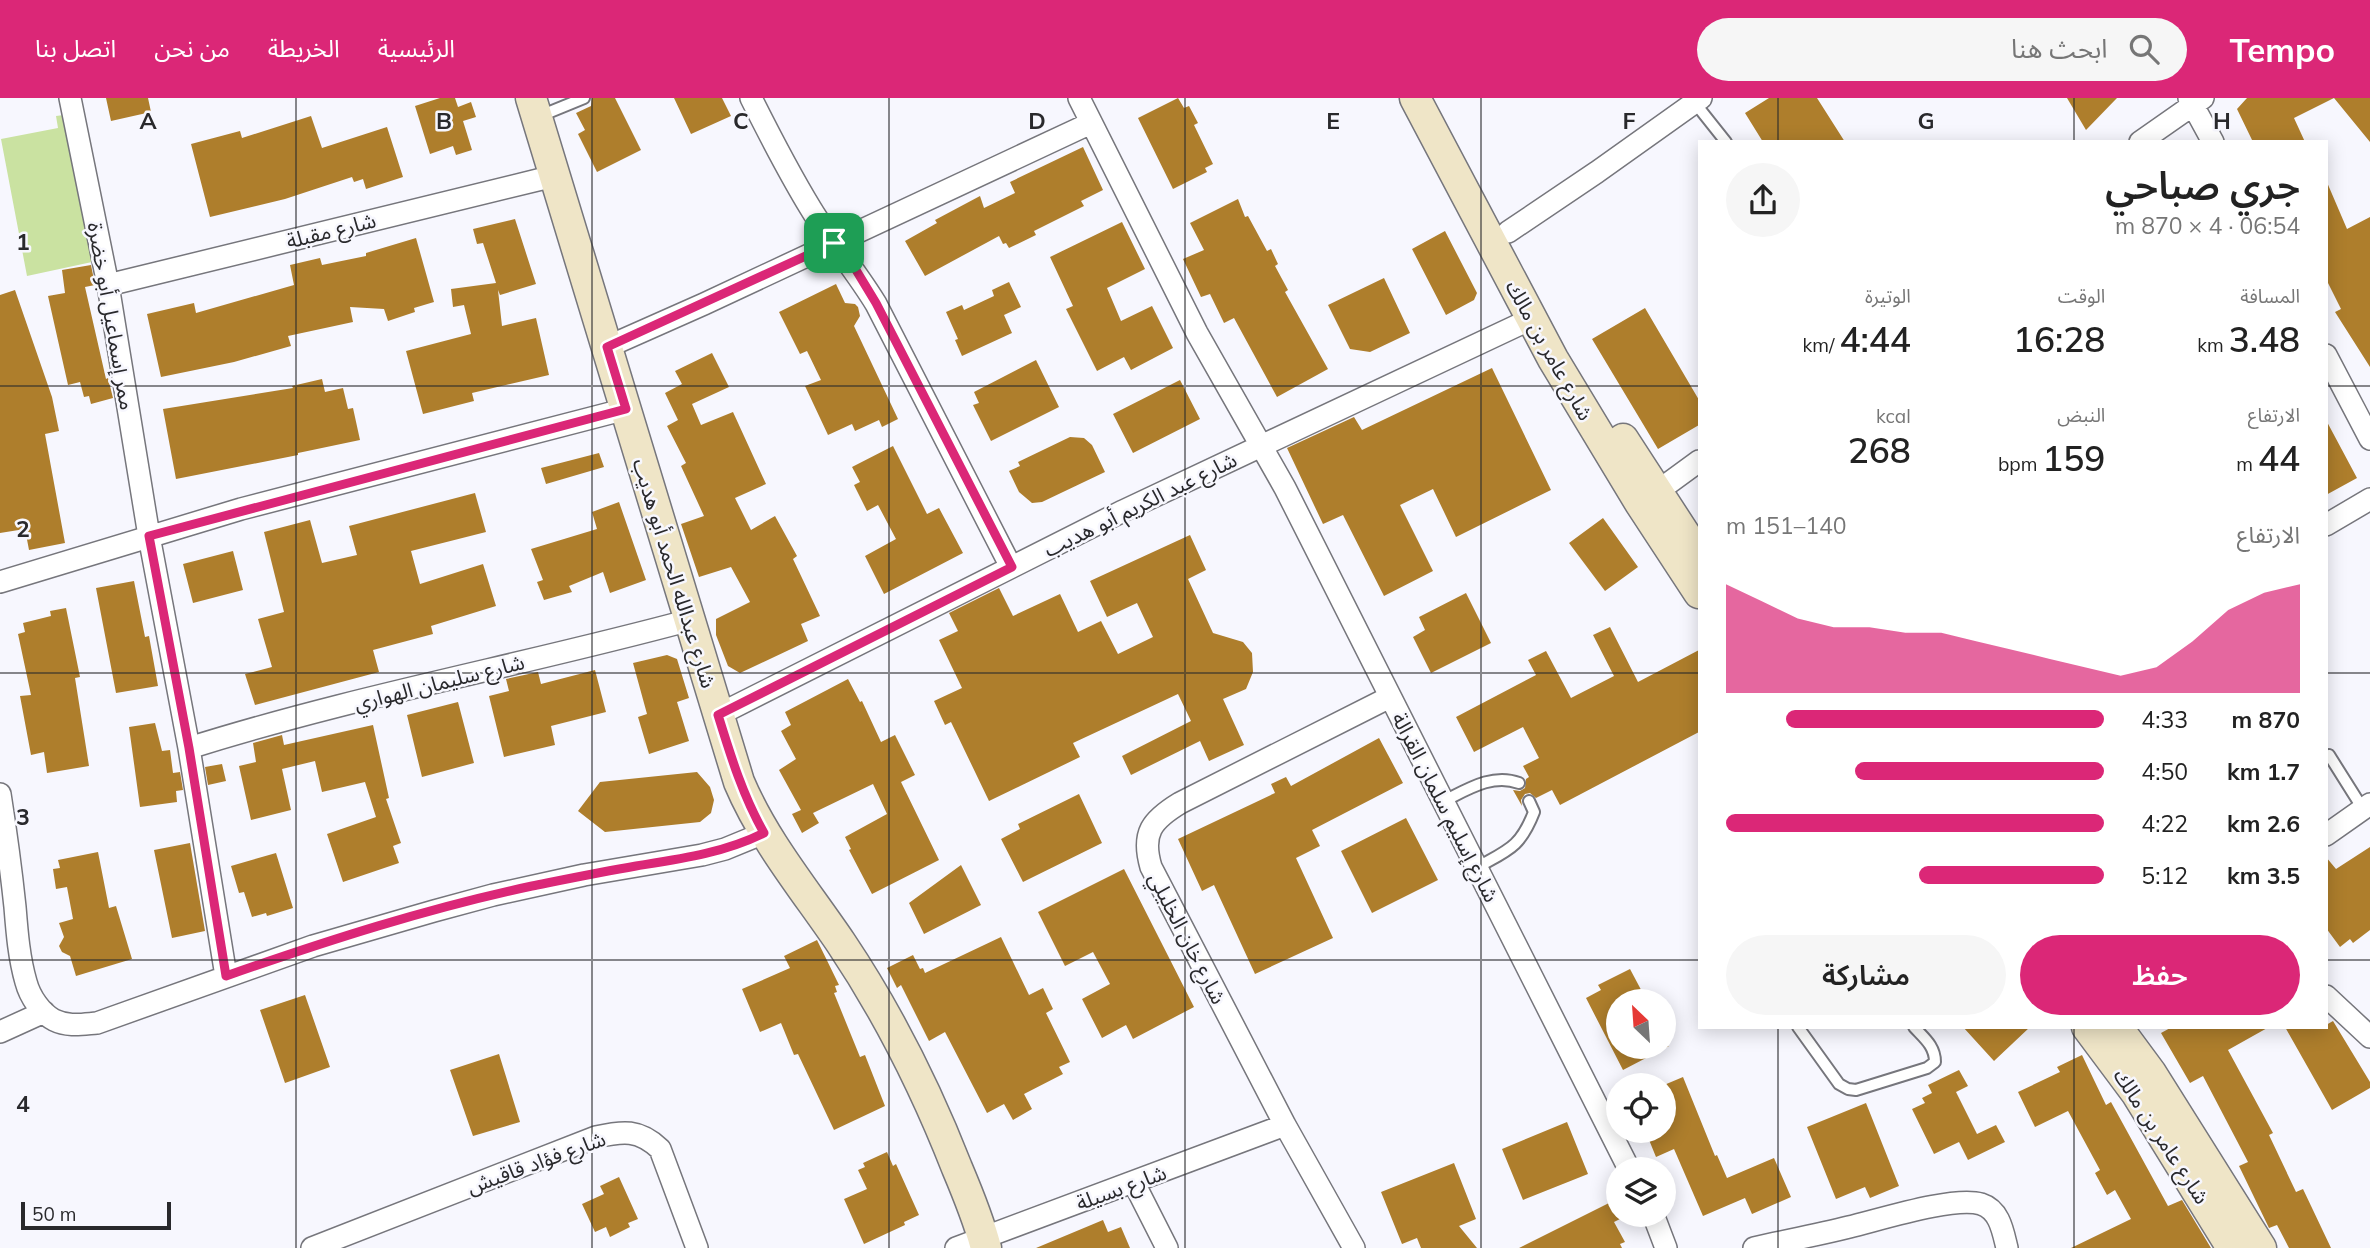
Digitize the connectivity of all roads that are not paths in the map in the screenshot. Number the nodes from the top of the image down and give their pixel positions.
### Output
1 (69, 98) edge
2 (584, 98) edge
3 (751, 98) edge
4 (1079, 98) edge
5 (1415, 98) edge
6 (1437, 98) edge
7 (1698, 100) edge
8 (2195, 100) edge
9 (534, 108) edge
10 (1091, 123) junction
11 (1725, 140) edge
12 (2143, 140) edge
13 (2212, 140) edge
14 (554, 176) junction
15 (1508, 232) junction
16 (834, 243) junction
17 (108, 285) junction
18 (1531, 319) junction
19 (607, 347) junction
20 (2328, 359) edge
21 (626, 409) junction
22 (2370, 439) edge
23 (1261, 445) junction
24 (1698, 462) edge
25 (1649, 498) junction
26 (2370, 499) edge
27 (2328, 524) edge
28 (149, 536) junction
29 (1698, 555) edge
30 (1012, 567) junction
31 (0, 582) edge
32 (1698, 591) edge
33 (690, 620) junction
34 (1390, 697) junction
35 (718, 715) junction
36 (189, 748) junction
37 (2329, 755) dead end
38 (1519, 783) dead end
39 (0, 794) edge
40 (1444, 801) junction
41 (1529, 801) dead end
42 (2367, 806) edge
43 (764, 833) junction
44 (2328, 834) edge
45 (4, 837) edge
46 (1476, 868) junction
47 (226, 976) junction
48 (2328, 998) edge
49 (44, 1012) junction
50 (1799, 1029) edge
51 (1916, 1029) edge
52 (2088, 1029) edge
53 (2118, 1029) edge
54 (0, 1032) edge
55 (2370, 1037) edge
56 (1285, 1125) junction
57 (1623, 1157) edge
58 (1134, 1183) junction
59 (1658, 1227) edge
60 (975, 1245) edge
61 (312, 1248) edge
62 (697, 1248) edge
63 (1167, 1248) edge
64 (1354, 1248) edge
65 (1666, 1248) edge
66 (1754, 1248) edge
67 (2007, 1248) edge
68 (2231, 1248) edge
69 (2261, 1248) edge

1 - 17 street, ممر إسماعيل أبو خضرة
2 - 9 lane
3 - 16 street
4 - 10 street, شارع عبد الكريم أبو هديب
5 - 18 street, شارع عامر بن مالك
6 - 15 street, شارع عامر بن مالك
7 - 11 lane
7 - 15 street
8 - 12 street
8 - 13 street
9 - 14 street, شارع عبدالله الحمد أبو هديب
10 - 16 street
10 - 23 street, شارع عبد الكريم أبو هديب
14 - 17 street, شارع مقبلة
14 - 19 street, شارع عبدالله الحمد أبو هديب
15 - 25 street, شارع عامر بن مالك
16 - 19 street
16 - 30 street
17 - 28 street, ممر إسماعيل أبو خضرة
18 - 23 street, شارع عبد الكريم أبو هديب
18 - 25 street, شارع عامر بن مالك
19 - 21 street, شارع عبدالله الحمد أبو هديب
20 - 22 street
21 - 28 street
21 - 33 street, شارع عبدالله الحمد أبو هديب
23 - 30 street, شارع عبد الكريم أبو هديب
23 - 34 street, شارع إسليم سلمان القرالة
24 - 25 street
25 - 29 street, شارع عامر بن مالك
25 - 32 street, شارع عامر بن مالك
26 - 27 street
28 - 31 street
28 - 36 street, ممر إسماعيل أبو خضرة
30 - 35 street, شارع عبد الكريم أبو هديب
33 - 35 street, شارع عبدالله الحمد أبو هديب
33 - 36 street, شارع سليمان الهواري
34 - 40 street, شارع إسليم سلمان القرالة
34 - 56 street, شارع خان الخليلي
35 - 43 street, شارع عبدالله الحمد أبو هديب
36 - 47 street, ممر إسماعيل أبو خضرة
37 - 42 lane
38 - 40 lane
39 - 45 street
40 - 46 street, شارع إسليم سلمان القرالة
41 - 46 lane
42 - 44 street
43 - 47 street
43 - 60 street, شارع عبدالله الحمد أبو هديب
45 - 49 street
46 - 57 street, شارع إسليم سلمان القرالة
47 - 49 street
48 - 55 street
49 - 54 street
50 - 51 lane
52 - 68 street, شارع عامر بن مالك
53 - 69 street, شارع عامر بن مالك
56 - 58 street, شارع بسيلة
56 - 64 street, شارع خان الخليلي
58 - 60 street, شارع بسيلة
58 - 63 street
59 - 65 street
61 - 62 street, شارع فؤاد قاقيش
66 - 67 street

